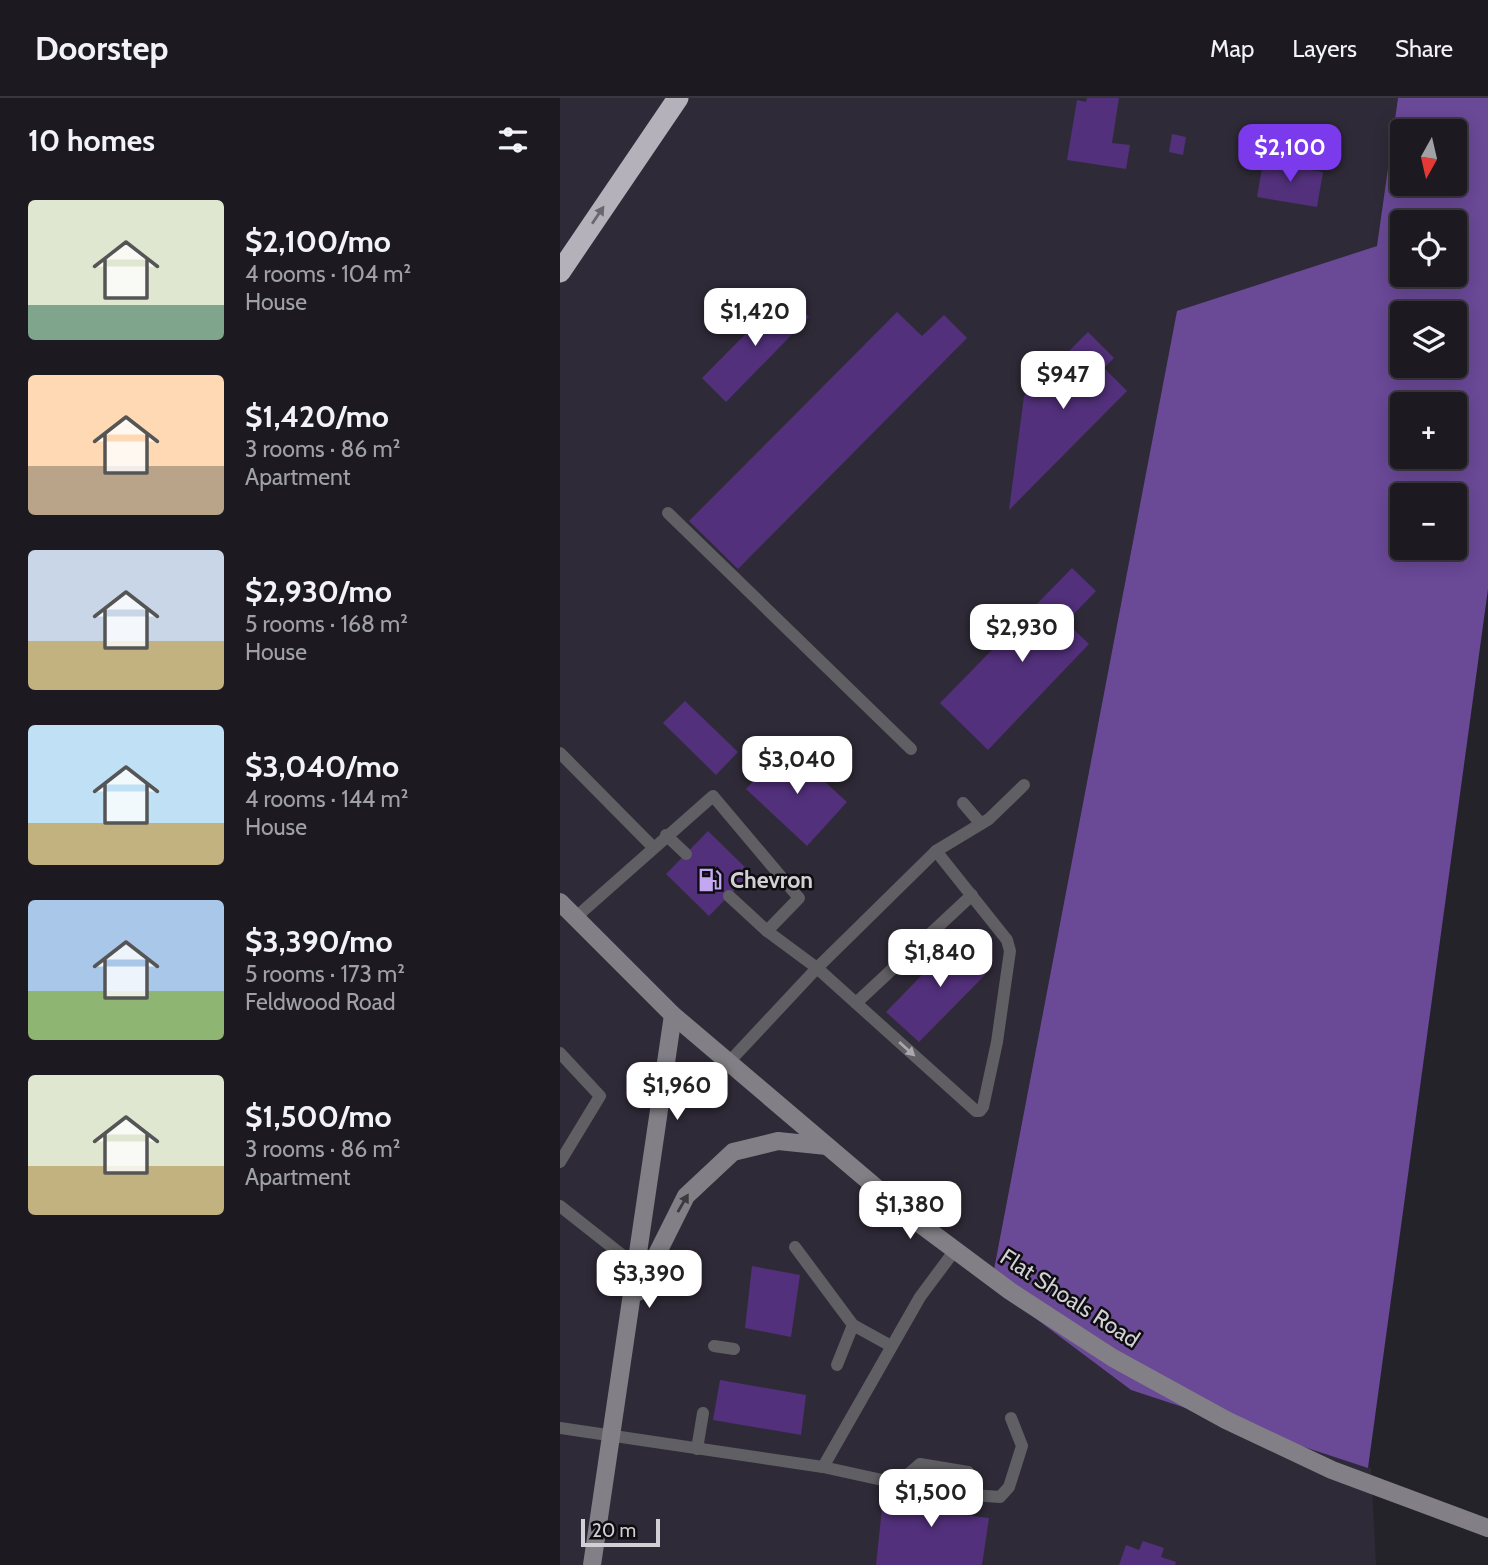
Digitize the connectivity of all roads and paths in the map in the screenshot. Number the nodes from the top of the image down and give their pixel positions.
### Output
1 (678, 98) edge
2 (560, 272) edge
3 (668, 513) dead end
4 (911, 749) dead end
5 (560, 753) edge
6 (1024, 785) dead end
7 (963, 803) dead end
8 (981, 824) junction
9 (666, 835) junction
10 (653, 848) junction
11 (936, 851) junction
12 (685, 854) dead end
13 (972, 895) junction
14 (729, 896) dead end
15 (560, 902) edge
16 (575, 918) junction
17 (767, 930) junction
18 (817, 968) junction
19 (856, 1003) junction
20 (673, 1015) junction
21 (560, 1053) edge
22 (729, 1062) junction
23 (827, 1146) junction
24 (560, 1162) edge
25 (560, 1206) edge
26 (795, 1247) dead end
27 (955, 1250) junction
28 (636, 1266) junction
29 (630, 1308) junction
30 (853, 1325) junction
31 (715, 1346) dead end
32 (891, 1346) junction
33 (734, 1349) dead end
34 (837, 1365) dead end
35 (703, 1413) dead end
36 (1011, 1418) dead end
37 (560, 1428) edge
38 (611, 1435) junction
39 (697, 1449) junction
40 (824, 1467) junction
41 (898, 1483) junction
42 (923, 1489) dead end
43 (958, 1494) dead end
44 (974, 1496) junction
45 (1488, 1528) edge
46 (592, 1565) edge

2 -> 1 highway
3 - 4 lane
5 - 10 lane
6 - 8 lane
7 - 8 lane
8 - 11 lane
9 - 10 lane
9 - 12 lane
9 - 17 lane
10 - 16 lane
11 - 13 lane
11 - 18 lane
13 - 19 lane
19 -> 13 lane
14 - 17 lane
15 - 16 street, Flat Shoals Road
16 - 20 street, Flat Shoals Road
17 - 18 lane
18 - 19 lane
18 - 22 lane
20 - 22 street, Flat Shoals Road
20 - 28 street
21 - 24 lane
22 - 23 street, Flat Shoals Road
23 - 27 street, Flat Shoals Road
29 -> 23 street
25 - 28 lane
26 - 30 lane
27 - 32 lane
27 - 45 street, Flat Shoals Road
28 - 29 street
29 - 38 street
30 - 32 lane
30 - 34 lane
31 - 33 lane
32 - 40 lane
35 - 39 lane
36 - 44 lane
37 - 38 lane
38 - 39 lane
38 - 46 street
39 - 40 lane
40 - 41 lane
41 - 42 lane
41 - 44 lane
43 - 44 lane

